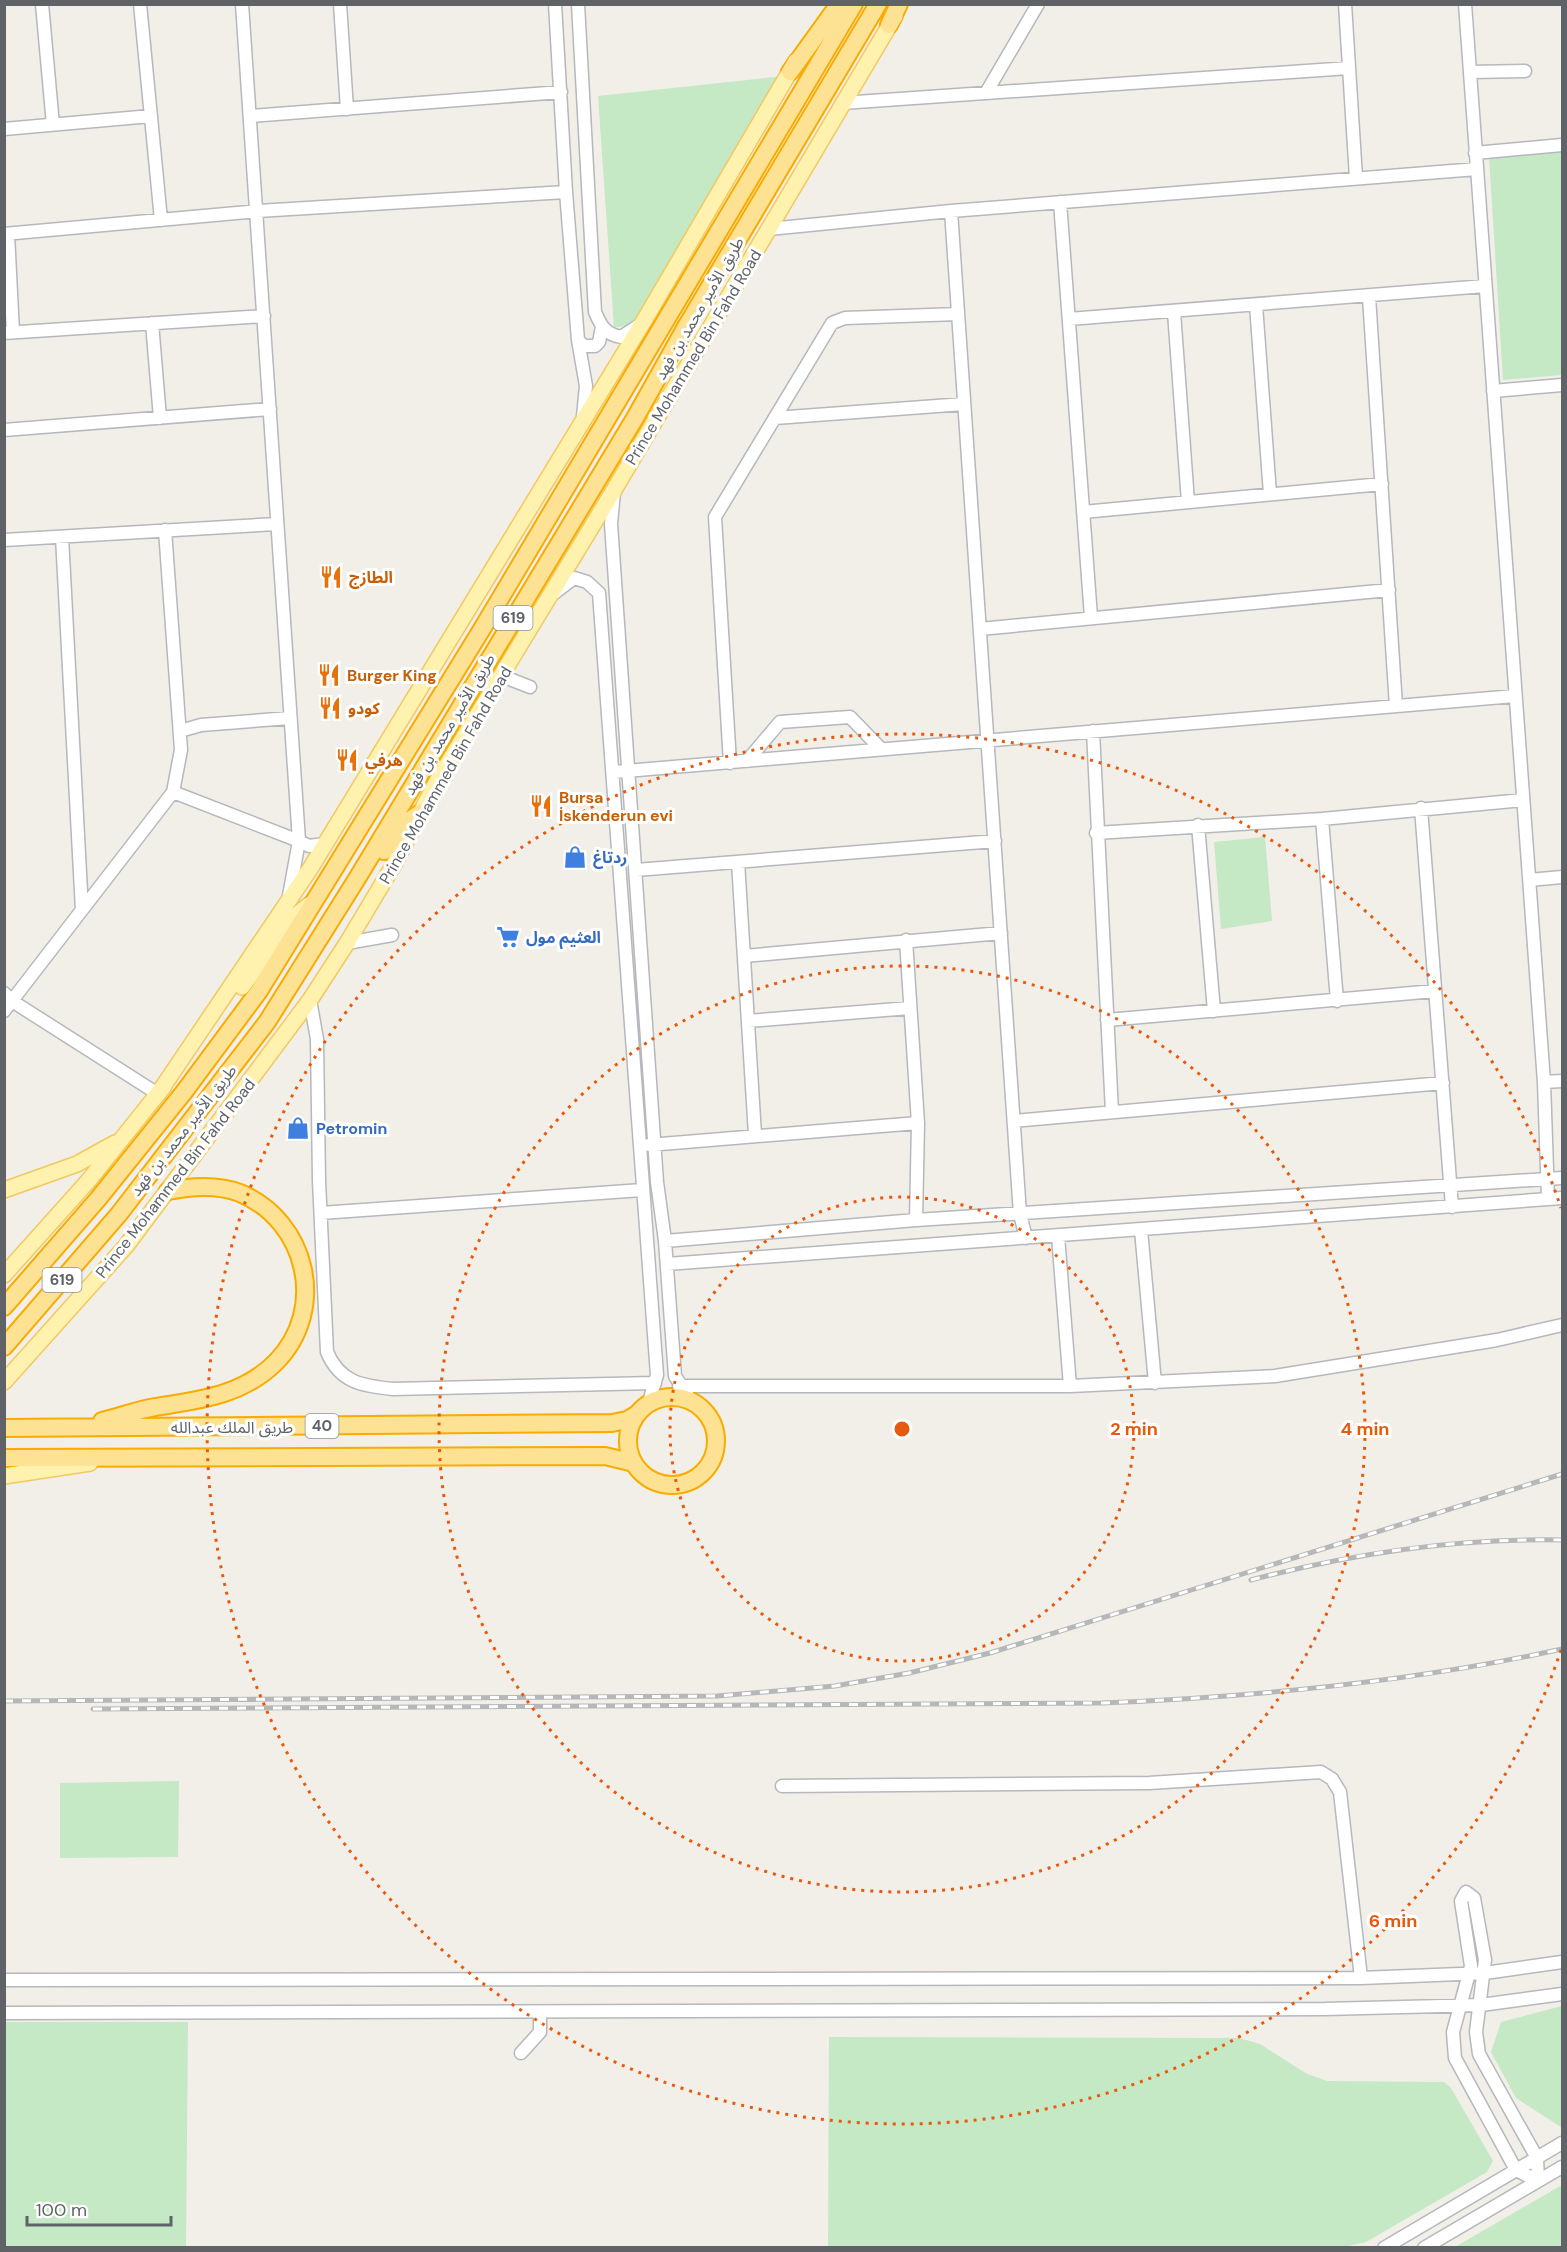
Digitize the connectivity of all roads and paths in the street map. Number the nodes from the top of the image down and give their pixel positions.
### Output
1 (42, 4) edge
2 (140, 4) edge
3 (242, 4) edge
4 (339, 4) edge
5 (555, 4) edge
6 (578, 4) edge
7 (830, 4) edge
8 (839, 4) edge
9 (854, 4) edge
10 (878, 4) edge
11 (901, 4) edge
12 (1038, 4) edge
13 (1345, 4) edge
14 (1465, 4) edge
15 (890, 25) joint
16 (1349, 69) junction
17 (1525, 70) dead end
18 (790, 72) junction
19 (1470, 72) junction
20 (561, 92) junction
21 (986, 93) junction
22 (842, 104) junction
23 (347, 109) junction
24 (151, 116) junction
25 (251, 116) junction
26 (53, 125) junction
27 (4, 129) edge
28 (1563, 145) edge
29 (1475, 153) junction
30 (1477, 169) junction
31 (1356, 178) junction
32 (566, 192) junction
33 (1060, 202) junction
34 (951, 211) junction
35 (258, 212) junction
36 (161, 220) junction
37 (769, 229) junction
38 (6, 234) edge
39 (1485, 286) junction
40 (1369, 297) junction
41 (1256, 305) junction
42 (1174, 312) junction
43 (958, 314) junction
44 (264, 316) junction
45 (645, 319) junction
46 (1069, 320) junction
47 (152, 323) junction
48 (602, 327) junction
49 (9, 332) edge
50 (578, 340) junction
51 (1563, 385) edge
52 (1493, 391) junction
53 (964, 404) junction
54 (270, 409) junction
55 (160, 418) junction
56 (775, 418) junction
57 (581, 425) junction
58 (4, 430) edge
59 (1382, 484) junction
60 (614, 490) junction
61 (1270, 494) junction
62 (1188, 502) junction
63 (1083, 512) junction
64 (276, 524) junction
65 (165, 530) junction
66 (62, 537) junction
67 (4, 540) edge
68 (1389, 590) junction
69 (550, 596) junction
70 (1090, 617) junction
71 (980, 629) junction
72 (502, 676) junction
73 (530, 687) dead end
74 (1515, 696) junction
75 (1396, 706) junction
76 (290, 718) junction
77 (180, 731) junction
78 (1093, 731) junction
79 (988, 740) junction
80 (881, 750) junction
81 (747, 761) junction
82 (730, 763) junction
83 (614, 772) junction
84 (628, 772) junction
85 (173, 792) junction
86 (1523, 800) junction
87 (1421, 808) junction
88 (422, 812) junction
89 (1322, 819) junction
90 (1198, 825) junction
91 (1096, 833) junction
92 (299, 841) junction
93 (995, 841) junction
94 (325, 844) junction
95 (738, 862) junction
96 (636, 870) junction
97 (358, 877) junction
98 (1563, 877) edge
99 (1529, 880) junction
100 (320, 897) junction
101 (287, 903) junction
102 (82, 910) junction
103 (1001, 933) junction
104 (392, 935) dead end
105 (906, 940) junction
106 (347, 943) junction
107 (744, 956) junction
108 (1435, 991) junction
109 (310, 1000) junction
110 (1337, 1001) junction
111 (7, 1002) edge
112 (910, 1008) junction
113 (1214, 1011) junction
114 (1107, 1020) junction
115 (748, 1021) junction
116 (1563, 1081) edge
117 (1544, 1082) junction
118 (1443, 1083) junction
119 (158, 1094) junction
120 (1112, 1112) junction
121 (1014, 1120) junction
122 (918, 1123) junction
123 (755, 1135) junction
124 (122, 1139) junction
125 (655, 1145) junction
126 (639, 1146) junction
127 (1548, 1179) junction
128 (1563, 1179) edge
129 (1451, 1186) junction
130 (4, 1190) edge
131 (642, 1190) junction
132 (168, 1191) junction
133 (1563, 1198) edge
134 (1548, 1199) junction
135 (1452, 1207) junction
136 (321, 1213) junction
137 (1020, 1214) junction
138 (916, 1220) junction
139 (1141, 1230) junction
140 (1058, 1236) junction
141 (1026, 1238) junction
142 (665, 1241) junction
143 (667, 1264) junction
144 (4, 1275) edge
145 (4, 1307) edge
146 (1563, 1325) edge
147 (4, 1347) edge
148 (4, 1382) edge
149 (655, 1383) junction
150 (1155, 1383) junction
151 (679, 1386) junction
152 (1070, 1386) junction
153 (692, 1401) junction
154 (650, 1402) junction
155 (637, 1414) junction
156 (84, 1426) junction
157 (4, 1428) edge
158 (4, 1458) edge
159 (111, 1458) junction
160 (634, 1463) junction
161 (4, 1476) edge
162 (782, 1786) dead end
163 (1563, 1962) edge
164 (1485, 1973) junction
165 (1470, 1974) junction
166 (1361, 1978) junction
167 (4, 1980) edge
168 (1563, 1994) edge
169 (1480, 2005) junction
170 (1460, 2007) junction
171 (540, 2012) junction
172 (4, 2013) edge
173 (521, 2053) dead end
174 (1563, 2143) edge
175 (1537, 2158) junction
176 (1563, 2167) edge
177 (1516, 2170) junction
178 (1538, 2181) junction
179 (1384, 2247) edge
180 (1424, 2247) edge

1 - 26 street
2 - 24 street
3 - 25 street
4 - 23 street
5 - 20 street
6 - 48 street
7 - 18 main road
8 - 18 highway
9 - 100 highway, طريق الأمير محمد بن فهد / 619
10 - 97 highway, طريق الأمير محمد بن فهد / 619
11 - 15 highway
12 - 21 street
13 - 16 street
14 - 19 street
15 - 22 main road, Prince Mohammed Bin Fahd Road
16 - 21 street
16 - 31 street
17 - 19 street
18 - 45 main road
19 - 29 street
20 - 23 street
20 - 32 street
21 - 22 street
22 - 37 main road, Prince Mohammed Bin Fahd Road
23 - 25 street
24 - 26 street
24 - 36 street
25 - 35 street
26 - 27 street
28 - 29 street
29 - 30 street
30 - 31 street
30 - 39 street
31 - 33 street
32 - 35 street
32 - 50 street
33 - 34 street
33 - 46 street
34 - 37 street
34 - 43 street
35 - 36 street
35 - 44 street
36 - 38 street
37 - 60 main road, Prince Mohammed Bin Fahd Road
38 - 49 street
39 - 40 street
39 - 52 street
40 - 41 street
40 - 59 street
41 - 42 street
41 - 61 street
42 - 46 street
42 - 62 street
43 - 53 street
43 - 56 street
44 - 47 street
44 - 54 street
45 - 48 street
45 - 57 main road
46 - 63 street
47 - 49 street
47 - 55 street
48 - 50 street
50 - 57 street
51 - 52 street
52 - 74 street
53 - 56 street
53 - 71 street
54 - 55 street
54 - 64 street
55 - 58 street
56 - 82 street
57 - 94 main road
59 - 61 street
59 - 68 street
60 - 69 main road, Prince Mohammed Bin Fahd Road
60 - 84 street
61 - 62 street
62 - 63 street
63 - 70 street
64 - 65 street
64 - 76 street
65 - 66 street
65 - 77 street
66 - 67 street
66 - 102 street
68 - 70 street
68 - 75 street
69 - 72 main road, Prince Mohammed Bin Fahd Road
69 - 83 street
70 - 71 street
71 - 79 street
72 - 73 street
72 - 88 main road, Prince Mohammed Bin Fahd Road
74 - 75 street
74 - 86 street
75 - 78 street
76 - 77 street
76 - 92 street
77 - 85 street
78 - 79 street
78 - 91 street
79 - 80 street
79 - 93 street
80 - 81 street
80 - 81 street
81 - 82 street
82 - 84 street
83 - 84 street
83 - 126 street
84 - 96 street
85 - 92 street
85 - 102 street
86 - 87 street
86 - 99 street
87 - 89 street
87 - 108 street
88 - 97 highway
88 - 106 main road, Prince Mohammed Bin Fahd Road
89 - 90 street
89 - 110 street
90 - 91 street
90 - 113 street
91 - 114 street
92 - 94 street
92 - 101 street
93 - 95 street
93 - 103 street
94 - 101 main road
95 - 96 street
95 - 107 street
96 - 125 street
97 - 147 highway, طريق الأمير محمد بن فهد / 619
98 - 99 street
99 - 117 street
100 - 119 main road
100 - 145 highway, طريق الأمير محمد بن فهد / 619
101 - 119 main road
102 - 111 street
103 - 105 street
103 - 121 street
104 - 106 street
105 - 107 street
105 - 112 street
106 - 109 main road, Prince Mohammed Bin Fahd Road
107 - 115 street
108 - 110 street
108 - 118 street
109 - 132 main road, Prince Mohammed Bin Fahd Road
109 - 136 street
110 - 113 street
111 - 119 street
112 - 115 street
112 - 122 street
113 - 114 street
114 - 120 street
115 - 123 street
116 - 117 street
117 - 127 street
118 - 120 street
118 - 129 street
119 - 124 main road
120 - 121 street
121 - 137 street
122 - 123 street
122 - 138 street
123 - 125 street
124 - 130 main road
124 - 144 main road
125 - 126 street
125 - 142 street
126 - 131 street
127 - 128 street
127 - 129 street
127 - 134 street
129 - 135 street
129 - 137 street
131 - 136 street
131 - 149 street
132 - 148 main road, Prince Mohammed Bin Fahd Road
132 - 156 highway
133 - 134 street
134 - 135 street
135 - 139 street
136 - 149 street
137 - 138 street
137 - 141 street
138 - 142 street
139 - 140 street
139 - 150 street
140 - 141 street
140 - 152 street
141 - 143 street
142 - 143 street
143 - 151 street
146 - 150 street
149 - 154 street
150 - 152 street
151 - 152 street
151 - 153 street
153 - 154 highway
153 - 160 highway
154 - 155 highway
155 - 156 highway, طريق الملك عبدالله / 40
155 - 160 highway
156 - 157 highway, طريق الملك عبدالله / 40
158 - 159 highway, طريق الملك عبدالله / 40
159 - 160 highway, طريق الملك عبدالله / 40
159 - 161 main road
162 - 166 street
163 - 164 street
164 - 165 street
164 - 165 street
164 - 169 street
165 - 166 street
165 - 170 street
166 - 167 street
168 - 169 street
169 - 170 street
169 - 175 street
170 - 171 street
170 - 177 street
171 - 172 street
171 - 173 street
174 - 175 street
175 - 177 street
175 - 178 street
176 - 178 street
177 - 178 street
177 - 179 street
178 - 180 street

